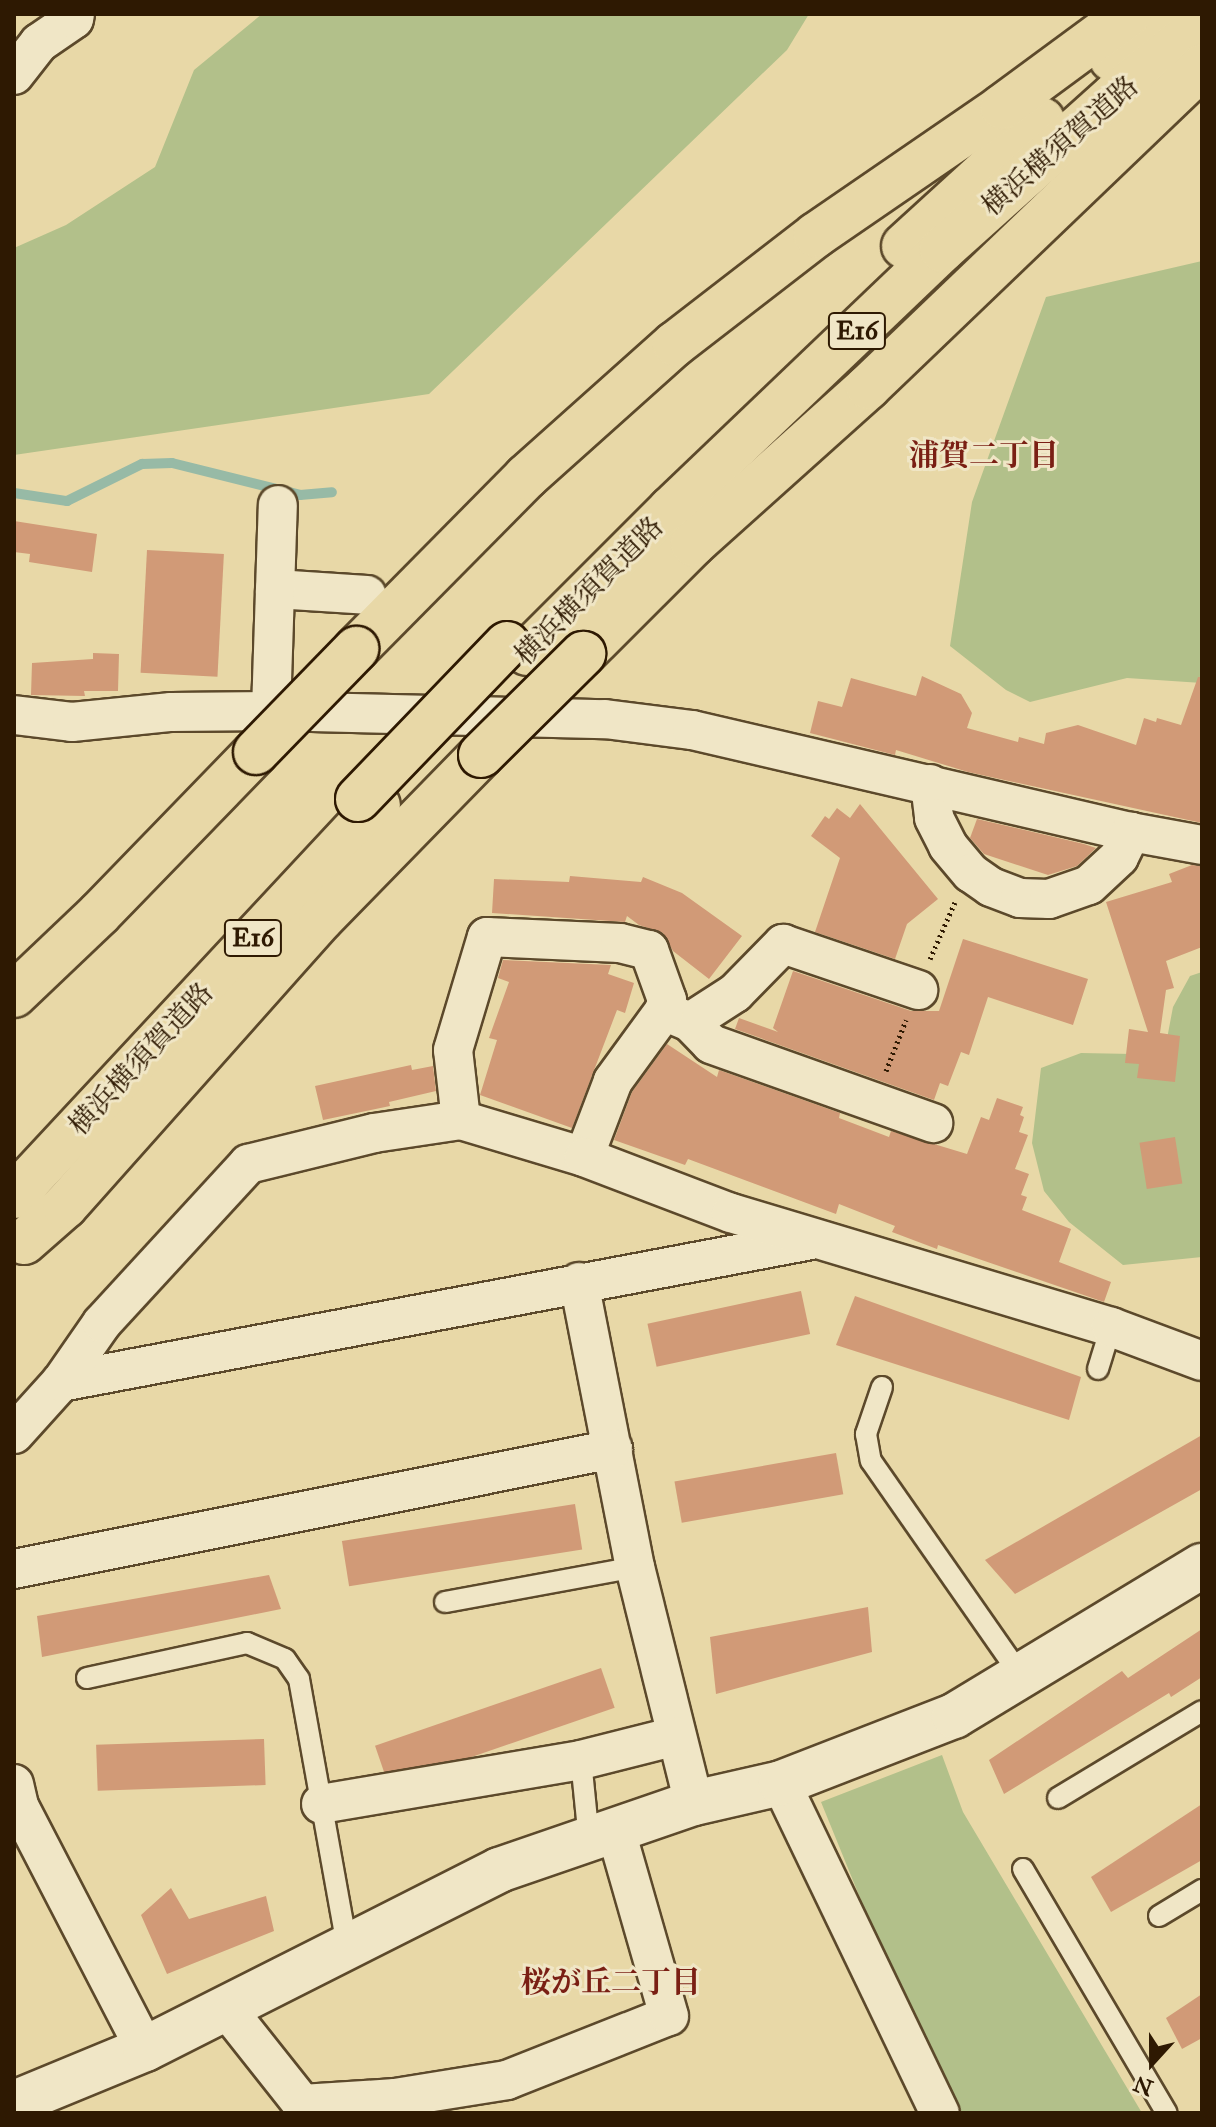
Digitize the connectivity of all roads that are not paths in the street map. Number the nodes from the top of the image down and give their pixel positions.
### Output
1 (75, 14) edge
2 (1128, 14) edge
3 (1167, 14) edge
4 (1202, 25) edge
5 (1202, 67) edge
6 (14, 75) edge
7 (278, 505) dead end
8 (275, 589) junction
9 (367, 595) dead end
10 (517, 649) junction
11 (271, 711) junction
12 (14, 715) edge
13 (930, 784) junction
14 (368, 802) junction
15 (1131, 832) junction
16 (1202, 845) edge
17 (918, 990) dead end
18 (14, 995) edge
19 (677, 1017) junction
20 (461, 1120) junction
21 (933, 1123) dead end
22 (584, 1157) junction
23 (14, 1168) edge
24 (14, 1196) edge
25 (822, 1238) junction
26 (24, 1242) dead end
27 (579, 1282) junction
28 (1111, 1327) junction
29 (1202, 1361) edge
30 (1098, 1369) dead end
31 (61, 1382) junction
32 (882, 1387) dead end
33 (14, 1434) edge
34 (613, 1449) junction
35 (1202, 1566) edge
36 (635, 1567) junction
37 (14, 1569) edge
38 (445, 1602) dead end
39 (1021, 1676) junction
40 (87, 1678) dead end
41 (1202, 1711) edge
42 (676, 1736) junction
43 (581, 1760) junction
44 (781, 1783) junction
45 (14, 1784) edge
46 (1058, 1798) dead end
47 (694, 1803) junction
48 (321, 1804) junction
49 (602, 1835) junction
50 (1023, 1869) dead end
51 (1202, 1890) edge
52 (1159, 1916) dead end
53 (347, 1947) junction
54 (226, 2008) junction
55 (145, 2049) junction
56 (14, 2103) edge
57 (940, 2113) edge
58 (1167, 2113) edge

1 - 6 street
2 - 18 highway, bridge
3 - 10 highway, 横浜横須賀道路 / E16
4 - 10 highway, 横浜横須賀道路 / E16
5 - 26 highway, bridge
7 - 8 street
8 - 9 street
8 - 11 street
10 - 14 highway, 横浜横須賀道路 / E16
11 - 12 street
11 - 13 street
13 - 15 street
13 - 15 street
14 - 23 highway, 横浜横須賀道路 / E16
14 - 24 highway, 横浜横須賀道路 / E16
15 - 16 street
17 - 19 street
19 - 20 street
19 - 21 street
19 - 22 street
20 - 22 street
20 - 31 street
22 - 25 street
25 - 27 street
25 - 28 street
27 - 31 street
27 - 34 street
28 - 29 street
28 - 30 lane
31 - 33 street
32 - 39 lane
34 - 36 street
34 - 37 street
35 - 39 street
36 - 38 lane
36 - 42 street
39 - 44 street
40 - 48 lane
41 - 46 lane
42 - 43 street
42 - 47 street
43 - 48 street
43 - 49 lane
44 - 47 street
44 - 57 street
45 - 55 street
47 - 49 street
48 - 53 lane
49 - 53 street
49 - 54 street
50 - 58 lane
51 - 52 lane
53 - 54 street
54 - 55 street
55 - 56 street

